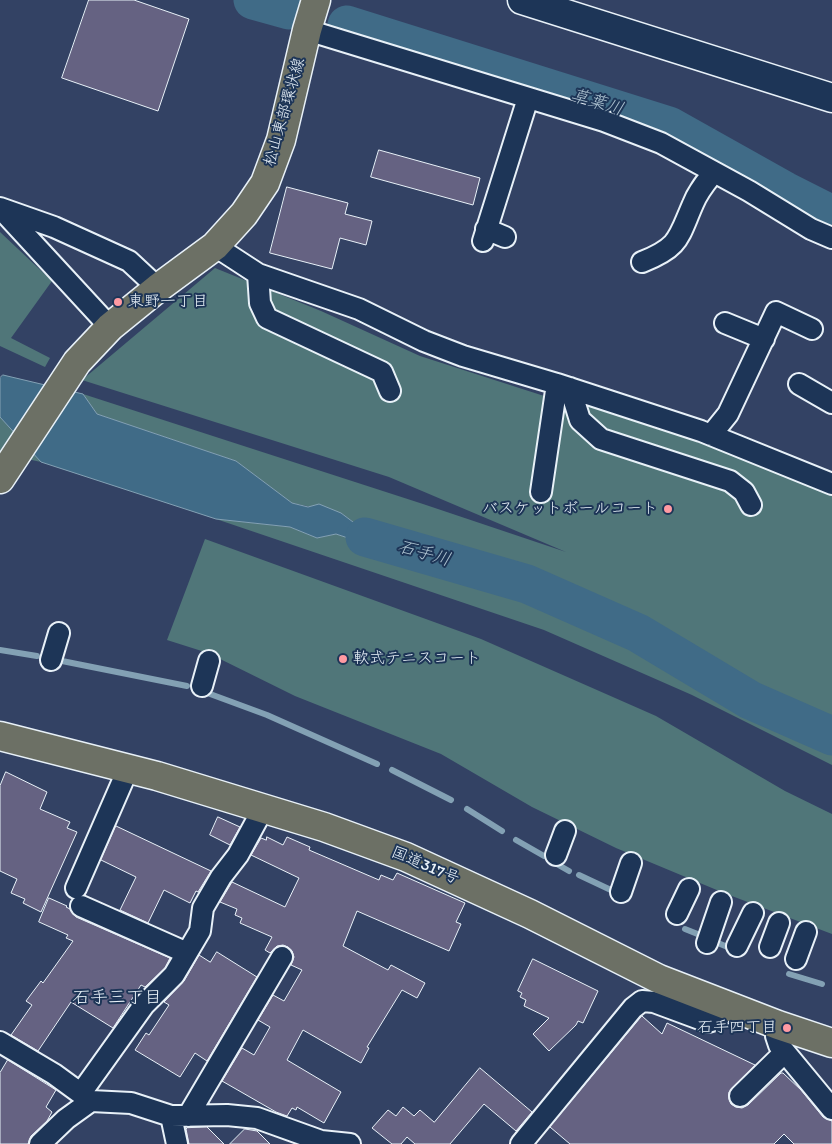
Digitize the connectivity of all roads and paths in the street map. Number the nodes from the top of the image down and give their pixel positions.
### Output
1 (316, 0) edge
2 (522, 0) edge
3 (307, 30) junction
4 (528, 98) junction
5 (832, 98) edge
6 (714, 172) junction
7 (0, 208) edge
8 (505, 237) dead end
9 (832, 238) edge
10 (215, 246) junction
11 (642, 262) dead end
12 (258, 274) junction
13 (158, 288) junction
14 (725, 324) dead end
15 (110, 327) junction
16 (812, 329) dead end
17 (764, 339) junction
18 (799, 384) dead end
19 (564, 386) junction
20 (390, 391) dead end
21 (832, 403) edge
22 (711, 435) junction
23 (0, 479) edge
24 (832, 484) edge
25 (541, 492) dead end
26 (751, 505) dead end
27 (59, 633) dead end
28 (51, 660) dead end
29 (209, 661) dead end
30 (202, 686) dead end
31 (0, 736) edge
32 (128, 769) junction
33 (263, 809) junction
34 (565, 832) dead end
35 (556, 855) dead end
36 (631, 863) dead end
37 (689, 889) dead end
38 (621, 892) dead end
39 (721, 902) dead end
40 (753, 913) dead end
41 (677, 914) dead end
42 (779, 923) dead end
43 (806, 932) dead end
44 (706, 943) dead end
45 (737, 946) dead end
46 (770, 947) dead end
47 (187, 953) junction
48 (282, 957) dead end
49 (796, 959) dead end
50 (725, 1005) junction
51 (778, 1025) junction
52 (0, 1042) edge
53 (832, 1043) edge
54 (785, 1052) junction
55 (740, 1096) dead end
56 (86, 1097) junction
57 (832, 1109) edge
58 (179, 1116) junction
59 (40, 1144) edge
60 (177, 1144) edge
61 (350, 1144) edge
62 (521, 1144) edge

1 - 3 main road, 松山東部環状線
2 - 5 street
3 - 4 street
3 - 10 main road, 松山東部環状線
4 - 6 street
4 - 8 street
6 - 9 street
6 - 11 street
7 - 13 street
7 - 15 street
10 - 12 street
10 - 13 main road, 松山東部環状線
12 - 19 street
12 - 20 street
13 - 15 main road, 松山東部環状線
14 - 17 street
15 - 23 main road, 松山東部環状線
16 - 17 street
17 - 22 street
18 - 21 street
19 - 22 street
19 - 25 street
19 - 26 street
22 - 24 street
27 - 28 street
29 - 30 street
31 - 32 main road, 国道317号
32 - 33 main road, 国道317号
32 - 47 street
33 - 47 street
33 - 50 main road, 国道317号
34 - 35 street
36 - 38 street
37 - 41 street
39 - 44 street
40 - 45 street
42 - 46 street
43 - 49 street
47 - 56 street
48 - 58 street
50 - 51 main road, 国道317号
50 - 62 street
51 - 53 main road, 国道317号
51 - 54 street
52 - 56 street
54 - 55 street
54 - 57 street
56 - 58 street
56 - 59 street
58 - 60 street
58 - 61 street

